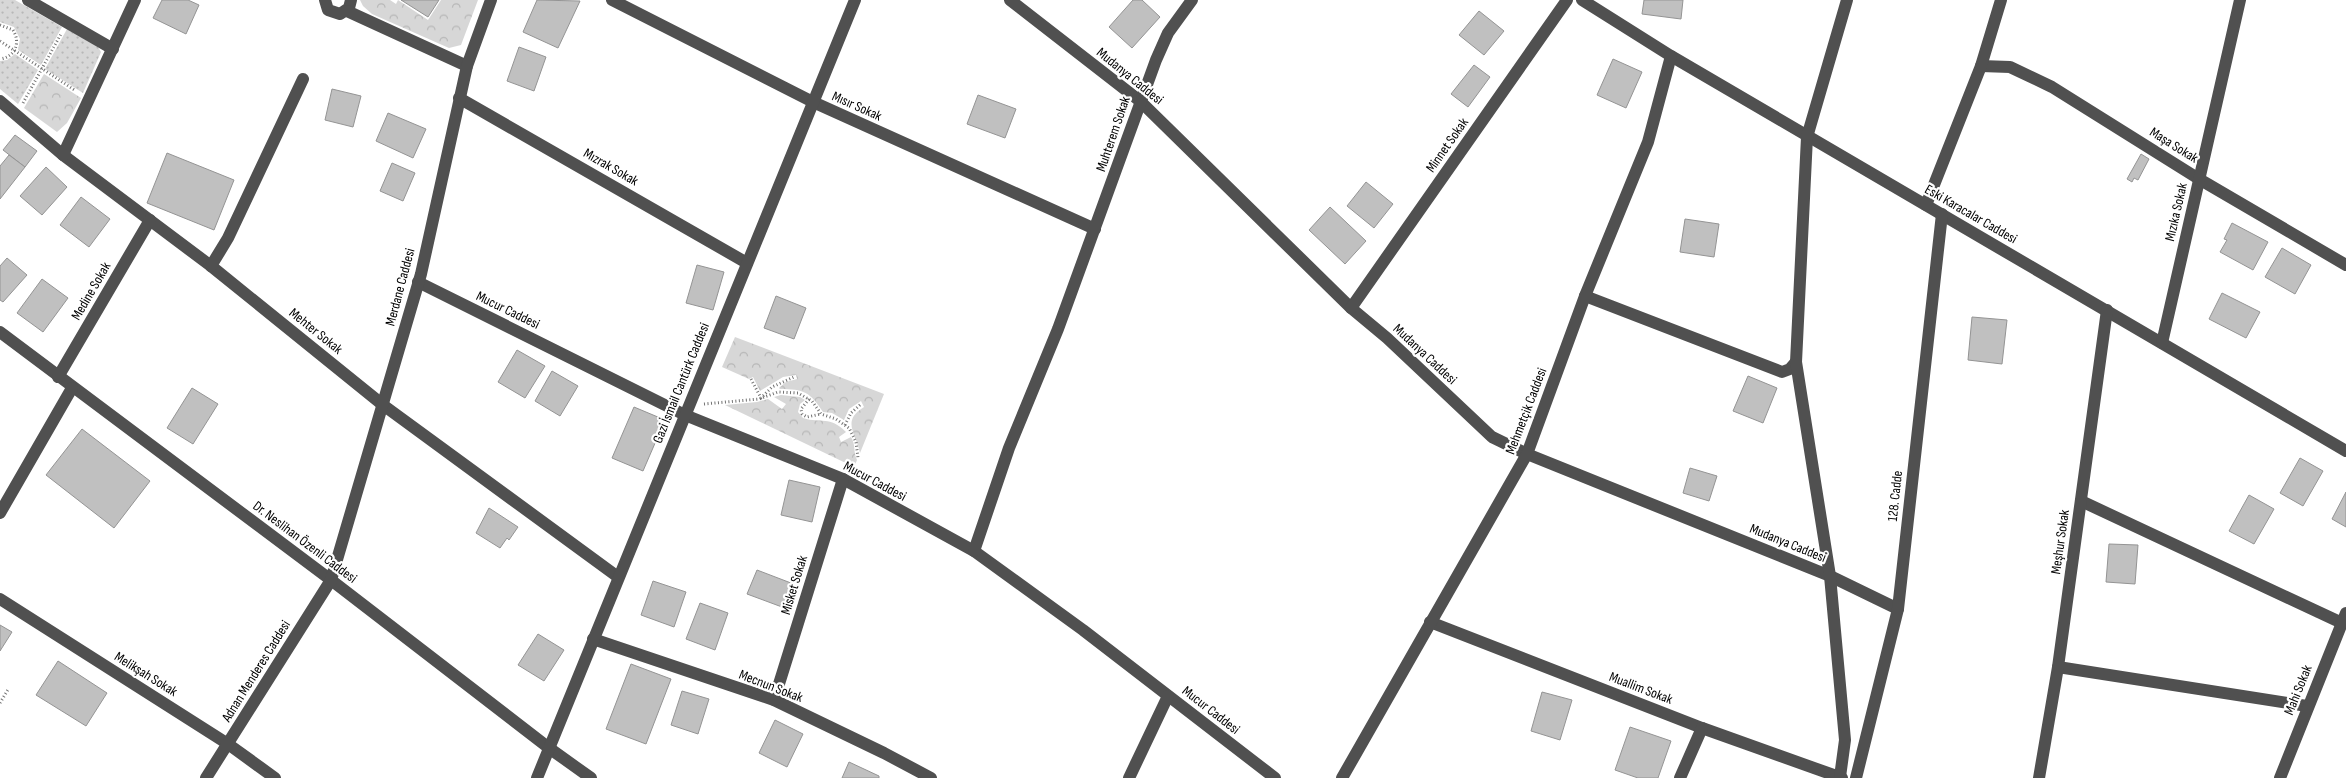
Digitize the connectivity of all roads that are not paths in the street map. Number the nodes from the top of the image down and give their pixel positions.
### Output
1 (28, 0) edge
2 (135, 0) edge
3 (324, 0) edge
4 (491, 0) edge
5 (612, 0) edge
6 (855, 0) edge
7 (1010, 0) edge
8 (1192, 0) edge
9 (1567, 0) edge
10 (1582, 0) edge
11 (1847, 0) edge
12 (2001, 0) edge
13 (2240, 0) edge
14 (349, 6) edge
15 (113, 49) junction
16 (1671, 56) junction
17 (467, 66) junction
18 (1981, 66) junction
19 (304, 79) dead end
20 (460, 98) junction
21 (0, 101) edge
22 (1140, 101) junction
23 (813, 102) junction
24 (1808, 137) junction
25 (64, 155) junction
26 (2199, 179) junction
27 (1926, 205) junction
28 (1942, 214) junction
29 (150, 220) junction
30 (1095, 229) junction
31 (747, 263) junction
32 (2346, 265) edge
33 (211, 266) junction
34 (418, 282) junction
35 (1585, 296) junction
36 (1351, 308) junction
37 (2107, 310) junction
38 (0, 332) edge
39 (2162, 343) junction
40 (1796, 362) junction
41 (58, 377) junction
42 (72, 388) junction
43 (383, 405) junction
44 (687, 410) junction
45 (2346, 451) edge
46 (1527, 454) junction
47 (843, 479) junction
48 (2081, 501) junction
49 (0, 513) edge
50 (974, 551) junction
51 (1830, 576) junction
52 (618, 577) junction
53 (331, 580) junction
54 (0, 599) edge
55 (1898, 609) junction
56 (2344, 618) edge
57 (1430, 622) junction
58 (593, 639) junction
59 (2058, 667) junction
60 (1168, 696) junction
61 (774, 700) junction
62 (2307, 706) junction
63 (1702, 728) junction
64 (228, 744) junction
65 (549, 748) junction
66 (206, 778) edge
67 (274, 778) edge
68 (537, 778) edge
69 (591, 778) edge
70 (931, 778) edge
71 (1129, 778) edge
72 (1275, 778) edge
73 (1342, 778) edge
74 (1680, 778) edge
75 (1841, 778) edge
76 (1856, 778) edge
77 (2039, 778) edge
78 (2280, 778) edge

1 - 15 street
2 - 15 street
3 - 14 street
4 - 17 street, Merdane Caddesi
5 - 23 street, Mısır Sokak
6 - 23 street, Gazi İsmail Cantürk Caddesi
7 - 22 street, Mudanya Caddesi
8 - 22 street, Muhterem Sokak
9 - 36 street, Minnet Sokak
10 - 16 street, Eski Karacalar Caddesi
11 - 24 street
12 - 18 street
13 - 26 street, Mızıka Sokak
14 - 17 street
15 - 25 street
16 - 24 street, Eski Karacalar Caddesi
16 - 35 street, Mehmetçik Caddesi
17 - 20 street, Merdane Caddesi
18 - 26 street, Maşa Sokak
18 - 27 street
19 - 33 street
20 - 31 street, Mızrak Sokak
20 - 34 street, Merdane Caddesi
21 - 25 street, Mehter Sokak
22 - 30 street, Muhterem Sokak
22 - 36 street, Mudanya Caddesi
23 - 30 street, Mısır Sokak
23 - 31 street, Gazi İsmail Cantürk Caddesi
24 - 27 street, Eski Karacalar Caddesi
24 - 40 street
25 - 29 street, Mehter Sokak
26 - 32 street, Maşa Sokak
26 - 39 street, Mızıka Sokak
27 - 28 street, Eski Karacalar Caddesi
28 - 37 street, Eski Karacalar Caddesi
28 - 55 street, 128. Cadde
29 - 33 street, Mehter Sokak
29 - 41 street, Medine Sokak
30 - 50 street, Muhterem Sokak
31 - 44 street, Gazi İsmail Cantürk Caddesi
33 - 43 street, Mehter Sokak
34 - 43 street, Merdane Caddesi
34 - 44 street, Mucur Caddesi
35 - 40 street
35 - 46 street, Mehmetçik Caddesi
36 - 46 street, Mudanya Caddesi
37 - 39 street, Eski Karacalar Caddesi
37 - 48 street, Meşhur Sokak
38 - 41 street, Dr. Neslihan Özenli Caddesi
39 - 45 street, Eski Karacalar Caddesi
40 - 51 street
41 - 42 street, Dr. Neslihan Özenli Caddesi
42 - 49 street
42 - 53 street, Dr. Neslihan Özenli Caddesi
43 - 52 street, Mehter Sokak
43 - 53 street, Merdane Caddesi
44 - 47 street, Mucur Caddesi
44 - 52 street, Gazi İsmail Cantürk Caddesi
46 - 51 street, Mudanya Caddesi
46 - 57 street, Mehmetçik Caddesi
47 - 50 street, Mucur Caddesi
47 - 61 street, Misket Sokak
48 - 56 street
48 - 59 street, Meşhur Sokak
50 - 60 street, Mucur Caddesi
51 - 55 street, Mudanya Caddesi
51 - 75 street
52 - 58 street, Gazi İsmail Cantürk Caddesi
53 - 64 street, Adnan Menderes Caddesi
53 - 65 street, Dr. Neslihan Özenli Caddesi
54 - 64 street, Melikşah Sokak
55 - 76 street, 128. Cadde
56 - 62 street, Mahi Sokak
57 - 63 street, Muallim Sokak
57 - 73 street, Mehmetçik Caddesi
58 - 61 street, Mecnun Sokak
58 - 65 street, Gazi İsmail Cantürk Caddesi
59 - 62 street
59 - 77 street, Meşhur Sokak
60 - 71 street
60 - 72 street, Mucur Caddesi
61 - 70 street, Mecnun Sokak
62 - 78 street, Mahi Sokak
63 - 74 street
63 - 75 street, Muallim Sokak
64 - 66 street, Adnan Menderes Caddesi
64 - 67 street, Melikşah Sokak
65 - 68 street, Gazi İsmail Cantürk Caddesi
65 - 69 street, Dr. Neslihan Özenli Caddesi

